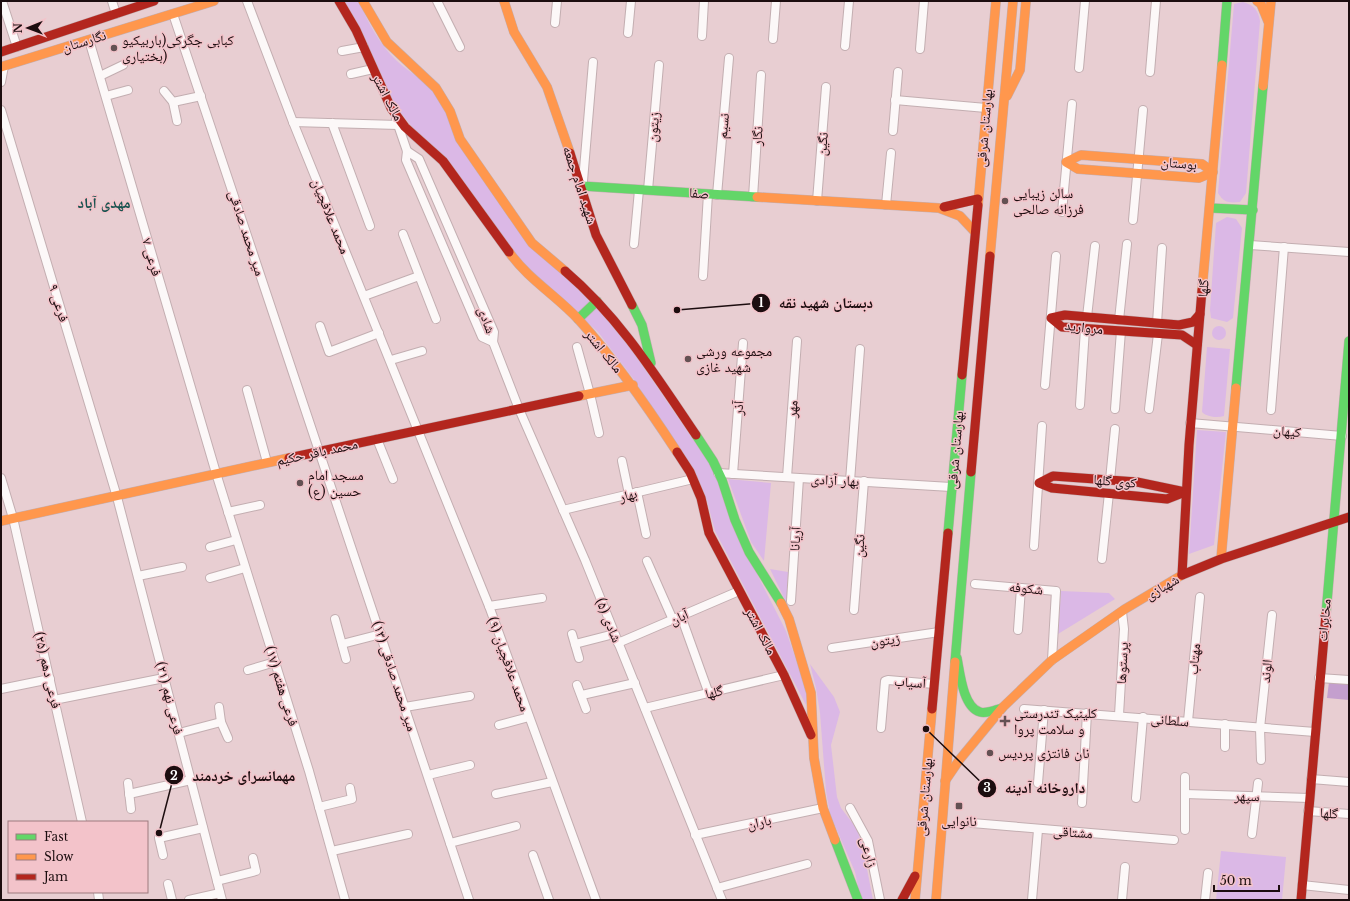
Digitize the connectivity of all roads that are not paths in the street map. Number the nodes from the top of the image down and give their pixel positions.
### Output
1 (2, 1) edge
2 (112, 1) edge
3 (154, 1) edge
4 (247, 1) edge
5 (339, 1) edge
6 (363, 1) edge
7 (437, 1) edge
8 (504, 1) edge
9 (557, 1) edge
10 (631, 1) edge
11 (704, 1) edge
12 (776, 1) edge
13 (849, 1) edge
14 (924, 1) edge
15 (996, 1) edge
16 (1013, 1) edge
17 (1026, 1) edge
18 (1085, 1) edge
19 (1156, 1) edge
20 (1257, 1) edge
21 (1271, 1) edge
22 (210, 2) edge
23 (1228, 2) edge
24 (116, 14) junction
25 (173, 14) junction
26 (1268, 22) junction
27 (555, 23) dead end
28 (628, 33) dead end
29 (702, 36) dead end
30 (773, 39) dead end
31 (89, 40) junction
32 (845, 46) dead end
33 (17, 47) junction
34 (364, 47) junction
35 (460, 47) dead end
36 (920, 49) dead end
37 (342, 51) dead end
38 (1, 52) edge
39 (729, 58) dead end
40 (593, 62) dead end
41 (123, 65) dead end
42 (659, 65) dead end
43 (3, 66) edge
44 (1079, 68) dead end
45 (373, 69) junction
46 (898, 72) dead end
47 (1150, 72) dead end
48 (351, 74) dead end
49 (100, 76) junction
50 (762, 76) dead end
51 (1, 82) edge
52 (826, 87) dead end
53 (128, 90) dead end
54 (164, 91) dead end
55 (106, 96) junction
56 (201, 96) junction
57 (895, 100) junction
58 (173, 102) junction
59 (1003, 103) junction
60 (1072, 104) dead end
61 (391, 108) junction
62 (986, 108) junction
63 (1, 110) edge
64 (1143, 110) dead end
65 (177, 121) dead end
66 (293, 122) junction
67 (332, 123) junction
68 (398, 125) junction
69 (893, 131) dead end
70 (407, 150) junction
71 (891, 153) dead end
72 (1098, 156) junction
73 (1139, 159) junction
74 (1066, 162) junction
75 (1097, 171) junction
76 (1213, 172) junction
77 (1138, 174) junction
78 (582, 186) junction
79 (643, 190) junction
80 (713, 194) junction
81 (753, 197) junction
82 (978, 199) junction
83 (817, 201) junction
84 (886, 205) junction
85 (939, 208) junction
86 (1210, 208) junction
87 (1253, 210) junction
88 (1062, 212) dead end
89 (1133, 220) dead end
90 (370, 226) dead end
91 (975, 232) junction
92 (403, 234) dead end
93 (634, 244) dead end
94 (1127, 244) dead end
95 (1250, 244) junction
96 (1095, 246) dead end
97 (1284, 247) junction
98 (1162, 248) dead end
99 (1349, 252) edge
100 (1056, 256) dead end
101 (419, 276) junction
102 (703, 276) dead end
103 (364, 296) junction
104 (597, 301) junction
105 (1200, 314) junction
106 (1087, 317) junction
107 (1051, 318) junction
108 (436, 319) dead end
109 (578, 319) junction
110 (1119, 320) junction
111 (1157, 323) junction
112 (320, 326) dead end
113 (1085, 329) junction
114 (1121, 331) junction
115 (379, 332) junction
116 (1158, 334) junction
117 (797, 341) dead end
118 (1349, 341) edge
119 (493, 342) junction
120 (743, 343) dead end
121 (1197, 345) junction
122 (577, 347) dead end
123 (860, 349) dead end
124 (422, 351) dead end
125 (391, 360) junction
126 (652, 370) junction
127 (1045, 385) dead end
128 (633, 386) junction
129 (246, 390) dead end
130 (590, 394) junction
131 (1080, 405) dead end
132 (519, 409) junction
133 (1115, 409) dead end
134 (1149, 409) dead end
135 (1271, 410) dead end
136 (1346, 416) edge
137 (1190, 423) junction
138 (1042, 426) dead end
139 (1233, 426) junction
140 (1115, 428) dead end
141 (417, 430) junction
142 (598, 433) dead end
143 (1342, 436) junction
144 (377, 439) junction
145 (319, 452) junction
146 (622, 461) dead end
147 (267, 462) junction
148 (216, 473) junction
149 (718, 473) junction
150 (733, 474) junction
151 (788, 477) junction
152 (1, 478) edge
153 (799, 478) junction
154 (394, 479) dead end
155 (693, 479) junction
156 (1110, 480) junction
157 (850, 481) junction
158 (864, 482) junction
159 (1039, 483) junction
160 (951, 487) junction
161 (1185, 492) junction
162 (633, 493) junction
163 (1109, 493) junction
164 (117, 497) junction
165 (260, 506) dead end
166 (563, 510) junction
167 (228, 512) junction
168 (1349, 517) edge
169 (13, 518) junction
170 (1, 521) edge
171 (1334, 521) junction
172 (646, 534) dead end
173 (236, 540) junction
174 (1034, 546) dead end
175 (210, 547) dead end
176 (1102, 559) dead end
177 (1221, 559) junction
178 (647, 561) dead end
179 (182, 567) dead end
180 (245, 568) junction
181 (1182, 575) junction
182 (138, 576) junction
183 (210, 578) dead end
184 (975, 584) dead end
185 (1021, 588) junction
186 (740, 591) junction
187 (1200, 597) dead end
188 (542, 598) dead end
189 (791, 600) dead end
190 (489, 606) junction
191 (854, 610) dead end
192 (1122, 612) junction
193 (1272, 615) dead end
194 (681, 616) junction
195 (335, 619) dead end
196 (673, 620) junction
197 (1018, 630) dead end
198 (938, 632) junction
199 (381, 634) junction
200 (572, 634) dead end
201 (614, 634) junction
202 (618, 643) junction
203 (342, 644) junction
204 (575, 644) junction
205 (832, 648) dead end
206 (956, 652) junction
207 (579, 658) dead end
208 (346, 659) dead end
209 (1052, 660) junction
210 (275, 662) junction
211 (248, 670) dead end
212 (784, 674) junction
213 (164, 678) junction
214 (1319, 678) junction
215 (50, 679) junction
216 (1349, 680) edge
217 (634, 683) junction
218 (934, 684) junction
219 (577, 685) dead end
220 (1, 690) edge
221 (709, 694) junction
222 (582, 695) junction
223 (470, 696) dead end
224 (54, 700) junction
225 (219, 707) dead end
226 (405, 707) junction
227 (1003, 707) junction
228 (645, 708) junction
229 (586, 709) dead end
230 (1024, 709) dead end
231 (1044, 710) junction
232 (1087, 713) junction
233 (1119, 715) junction
234 (528, 717) junction
235 (1143, 717) junction
236 (1188, 721) junction
237 (221, 722) junction
238 (1226, 724) junction
239 (498, 725) dead end
240 (881, 728) dead end
241 (1260, 728) junction
242 (1315, 732) junction
243 (179, 733) junction
244 (228, 738) dead end
245 (813, 740) junction
246 (1225, 746) dead end
247 (1261, 760) dead end
248 (470, 765) dead end
249 (428, 776) junction
250 (1185, 777) dead end
251 (1311, 779) junction
252 (191, 780) junction
253 (945, 781) junction
254 (552, 782) junction
255 (1349, 782) edge
256 (128, 783) dead end
257 (1038, 783) dead end
258 (1258, 783) dead end
259 (350, 788) dead end
260 (129, 794) junction
261 (496, 794) dead end
262 (1185, 794) junction
263 (1256, 797) junction
264 (1136, 798) dead end
265 (1309, 798) junction
266 (1082, 803) dead end
267 (319, 807) junction
268 (823, 808) junction
269 (850, 808) dead end
270 (131, 809) dead end
271 (1308, 812) junction
272 (1349, 814) edge
273 (82, 821) edge
274 (972, 824) dead end
275 (516, 826) dead end
276 (203, 828) junction
277 (1038, 830) junction
278 (1184, 830) dead end
279 (408, 834) dead end
280 (1252, 834) dead end
281 (695, 835) junction
282 (1174, 840) dead end
283 (450, 843) junction
284 (332, 851) junction
285 (163, 855) dead end
286 (533, 855) dead end
287 (253, 858) dead end
288 (807, 864) dead end
289 (1125, 867) dead end
290 (918, 870) junction
291 (1208, 873) dead end
292 (217, 880) junction
293 (168, 884) dead end
294 (1302, 886) junction
295 (717, 888) junction
296 (1349, 890) edge
297 (221, 897) edge
298 (856, 897) edge
299 (172, 900) edge
300 (189, 900) edge
301 (345, 900) edge
302 (469, 900) edge
303 (549, 900) edge
304 (596, 900) edge
305 (722, 900) edge
306 (880, 900) edge
307 (902, 900) edge
308 (915, 900) edge
309 (936, 900) edge
310 (1032, 900) edge
311 (1122, 900) edge
312 (1205, 900) edge
313 (1301, 900) edge

1 - 33 street
2 - 24 street
3 - 24 street, نگارستان
4 - 66 street, محمد علافچیان
5 - 34 street, مالک اشتر
6 - 104 street, مالک اشتر
7 - 35 street
8 - 78 street, شهید امام جمعه
9 - 27 street
10 - 28 street
11 - 29 street
12 - 30 street
13 - 32 street
14 - 36 street
15 - 62 street, بهارستان شرقی
16 - 59 street, بهارستان شرقی
17 - 59 street
18 - 44 street
19 - 47 street
20 - 26 street
21 - 26 street
22 - 25 street, نگارستان
23 - 76 street, گلها
24 - 33 street, نگارستان
25 - 31 street, نگارستان
25 - 56 street, میر محمد صادقی
26 - 87 street
31 - 43 street, نگارستان
31 - 49 street, فرعی ۷
33 - 38 street, نگارستان
34 - 37 street
34 - 45 street, مالک اشتر
39 - 80 street, نسیم
40 - 78 street
41 - 49 street
42 - 79 street, زیتون
43 - 51 street
45 - 48 street
45 - 61 street, مالک اشتر
46 - 57 street
49 - 55 street, فرعی ۷
50 - 81 street, نگار
52 - 83 street, نگین
53 - 55 street
54 - 58 street
55 - 148 street, فرعی ۷
56 - 58 street
56 - 145 street, میر محمد صادقی
57 - 62 street
57 - 69 street
58 - 65 street
59 - 206 street, بهارستان شرقی
60 - 74 street
61 - 68 street, شادی
61 - 109 street, مالک اشتر
62 - 82 street, بهارستان شرقی
63 - 164 street, فرعی ۹
64 - 73 street
66 - 67 street
66 - 103 street, محمد علافچیان
67 - 68 street
67 - 90 street
68 - 70 street, شادی
70 - 119 street, شادی
70 - 119 street, شادی
71 - 84 street
72 - 73 street, بوستان
72 - 74 street, بوستان
72 - 75 street
73 - 76 street, بوستان
73 - 77 street
74 - 75 street, بوستان
74 - 88 street
75 - 77 street, بوستان
76 - 77 street, بوستان
76 - 86 street, گلها
77 - 89 street
78 - 79 street, صفا
78 - 126 street, شهید امام جمعه
79 - 80 street, صفا
79 - 93 street, زیتون
80 - 81 street, صفا
80 - 102 street, نسیم
81 - 83 street, صفا
82 - 85 street
82 - 91 street, بهارستان شرقی
83 - 84 street, صفا
84 - 85 street, صفا
85 - 91 street
86 - 87 street
86 - 105 street, گلها
87 - 95 street
91 - 160 street, بهارستان شرقی
92 - 101 street
94 - 110 street
95 - 97 street
95 - 139 street
96 - 106 street
97 - 99 street
97 - 135 street
98 - 111 street
100 - 107 street
101 - 103 street
101 - 108 street
103 - 115 street, محمد علافچیان
104 - 109 street
104 - 126 street, مالک اشتر
105 - 111 street, مروارید
105 - 121 street, گلها
106 - 107 street, مروارید
106 - 110 street, مروارید
107 - 113 street, مروارید
107 - 127 street
109 - 128 street, مالک اشتر
110 - 111 street, مروارید
112 - 115 street
113 - 114 street, مروارید
113 - 131 street
114 - 116 street, مروارید
114 - 133 street
115 - 125 street, محمد علافچیان
116 - 121 street, مروارید
116 - 134 street
117 - 151 street, مهر
118 - 136 street, مخابرات
119 - 132 street, شادی (۵)
120 - 150 street, آذر
121 - 137 street, گلها
122 - 130 street
123 - 157 street
124 - 125 street
125 - 141 street, محمد علافچیان
126 - 149 street, مالک اشتر
128 - 130 street, محمد باقر حکیم
128 - 155 street, مالک اشتر
129 - 147 street
130 - 132 street, محمد باقر حکیم
130 - 142 street
132 - 141 street, محمد باقر حکیم
132 - 166 street, شادی (۵)
136 - 143 street, مخابرات
137 - 139 street, کیهان
137 - 161 street, گلها
138 - 159 street
139 - 143 street, کیهان
139 - 177 street
140 - 156 street
141 - 144 street, محمد باقر حکیم
141 - 190 street, محمد علافچیان (۹)
143 - 171 street, مخابرات
144 - 145 street, محمد باقر حکیم
144 - 154 street
145 - 147 street, محمد باقر حکیم
145 - 199 street, میر محمد صادقی (۱۳)
146 - 162 street
147 - 148 street, محمد باقر حکیم
148 - 164 street, محمد باقر حکیم
148 - 167 street, فرعی هفتم (۱۷)
149 - 150 street, بهار آزادی
149 - 245 street, مالک اشتر
150 - 151 street, بهار آزادی
151 - 153 street, بهار آزادی
152 - 169 street, فرعی دهم (۲۵)
153 - 157 street, بهار آزادی
153 - 189 street, آریانا
155 - 162 street, بهار
155 - 186 street, مالک اشتر
156 - 159 street, کوی گلها
156 - 161 street, کوی گلها
156 - 163 street
157 - 158 street, بهار آزادی
158 - 160 street, بهار آزادی
158 - 191 street, نگین
159 - 163 street, کوی گلها
159 - 174 street
160 - 198 street, بهارستان شرقی
161 - 163 street, کوی گلها
161 - 181 street, گلها
162 - 166 street, بهار
162 - 172 street
163 - 176 street
164 - 169 street, محمد باقر حکیم
164 - 182 street, فرعی نهم (۲۱)
165 - 167 street
166 - 201 street, شادی (۵)
167 - 173 street, فرعی هفتم (۱۷)
168 - 171 street, شهبازی
169 - 170 street, محمد باقر حکیم
169 - 215 street, فرعی دهم (۲۵)
171 - 177 street, شهبازی
171 - 214 street, مخابرات
173 - 175 street
173 - 180 street, فرعی هفتم (۱۷)
177 - 181 street, شهبازی
178 - 196 street
179 - 182 street
180 - 183 street
180 - 210 street, فرعی هفتم (۱۷)
181 - 192 street, شهبازی
182 - 213 street, فرعی نهم (۲۱)
184 - 185 street, شکوفه
185 - 197 street
185 - 209 street, شکوفه
186 - 194 street, آبان
186 - 212 street, مالک اشتر
187 - 236 street, مهتاب
188 - 190 street
190 - 234 street, محمد علافچیان (۹)
192 - 209 street, شهبازی
192 - 233 street, پرستوها
193 - 241 street, الوند
194 - 196 street, آبان
194 - 221 street
195 - 203 street
196 - 202 street, آبان
198 - 205 street, زیتون
198 - 218 street, بهارستان شرقی
199 - 203 street
199 - 226 street, میر محمد صادقی (۱۳)
200 - 204 street
201 - 202 street, شادی (۵)
201 - 204 street
202 - 217 street, شادی (۵)
203 - 208 street
204 - 207 street
206 - 227 street, شهبازی
206 - 253 street, بهارستان شرقی
209 - 227 street, شهبازی
210 - 211 street
210 - 267 street, فرعی هفتم (۱۷)
212 - 221 street, گلها
212 - 245 street, مالک اشتر
213 - 224 street
213 - 243 street, فرعی نهم (۲۱)
214 - 216 street
214 - 242 street, مخابرات
215 - 220 street
215 - 224 street, فرعی دهم (۲۵)
217 - 222 street
217 - 228 street, شادی (۵)
218 - 240 street, آسیاب
218 - 290 street, بهارستان شرقی
219 - 222 street
221 - 228 street, گلها
222 - 229 street
223 - 226 street
224 - 273 street, فرعی دهم (۲۵)
225 - 237 street
226 - 249 street, میر محمد صادقی (۱۳)
227 - 253 street, شهبازی
228 - 281 street, شادی (۵)
230 - 231 street, سلطانی
231 - 232 street, سلطانی
231 - 257 street
232 - 233 street, سلطانی
232 - 266 street
233 - 235 street, سلطانی
234 - 239 street
234 - 254 street, محمد علافچیان (۹)
235 - 236 street, سلطانی
235 - 264 street
236 - 238 street, سلطانی
237 - 243 street
237 - 244 street
238 - 241 street, سلطانی
238 - 246 street
241 - 242 street, سلطانی
241 - 247 street, الوند
242 - 251 street, مخابرات
243 - 252 street, فرعی نهم (۲۱)
245 - 268 street, مالک اشتر
248 - 249 street
249 - 283 street, میر محمد صادقی (۱۳)
250 - 262 street
251 - 255 street
251 - 265 street, مخابرات
252 - 260 street
252 - 276 street, فرعی نهم (۲۱)
253 - 309 street, بهارستان شرقی
254 - 261 street
254 - 304 street, محمد علافچیان (۹)
256 - 260 street
258 - 263 street
259 - 267 street
260 - 270 street
262 - 263 street, سپهر
262 - 278 street
263 - 265 street, سپهر
263 - 280 street
265 - 271 street, مخابرات
267 - 284 street, فرعی هفتم (۱۷)
268 - 281 street, باران
268 - 298 street, مالک اشتر
269 - 306 street, زارعی
271 - 272 street, گلها
271 - 294 street, مخابرات
274 - 277 street, مشتاقی
275 - 283 street
276 - 285 street
276 - 292 street, فرعی نهم (۲۱)
277 - 282 street, مشتاقی
277 - 310 street
279 - 284 street
281 - 295 street, شادی (۵)
283 - 302 street, میر محمد صادقی (۱۳)
284 - 301 street, فرعی هفتم (۱۷)
286 - 303 street
287 - 292 street
288 - 295 street
289 - 311 street
290 - 307 street
290 - 308 street, بهارستان شرقی
291 - 312 street
292 - 297 street, فرعی نهم (۲۱)
293 - 299 street
294 - 296 street
294 - 313 street, مخابرات
295 - 305 street, شادی (۵)
297 - 300 street

